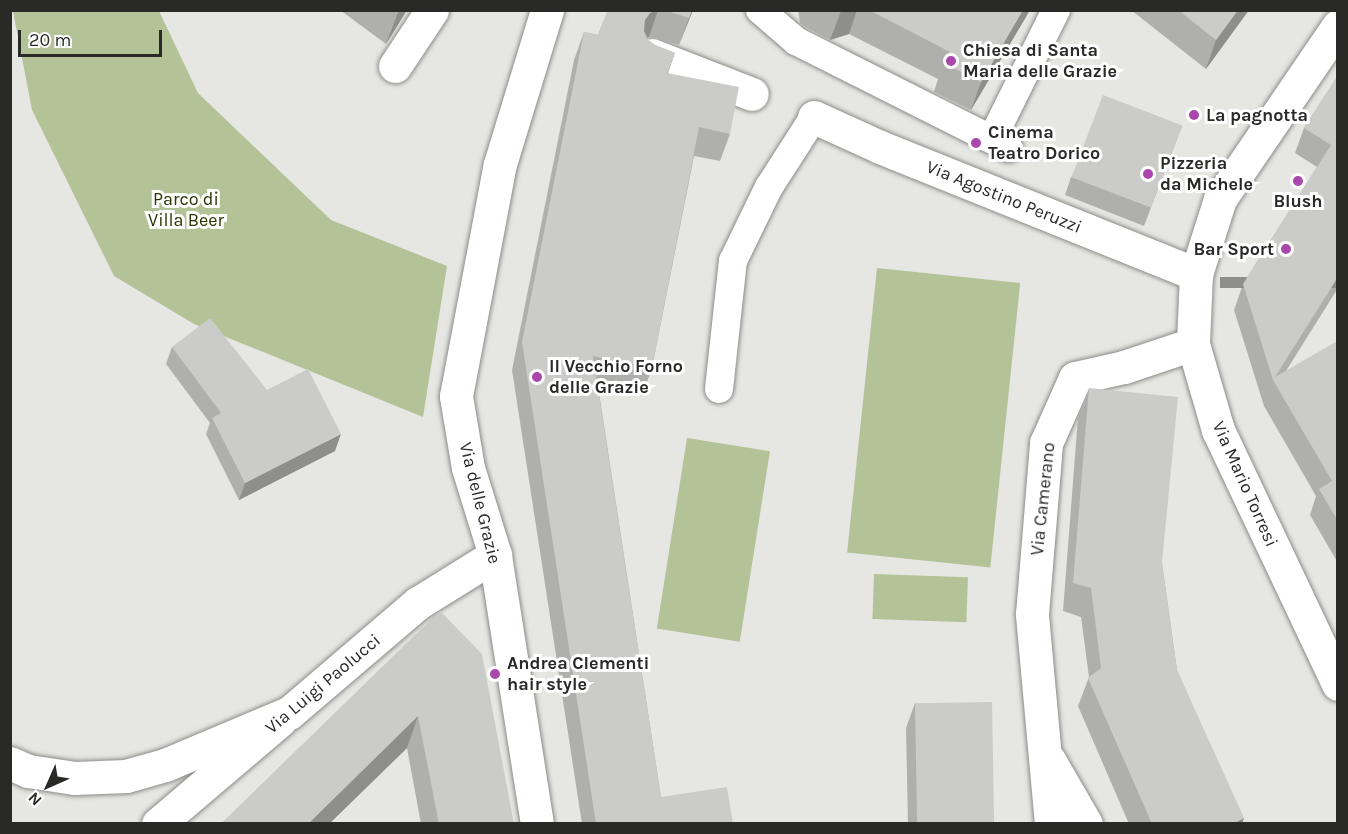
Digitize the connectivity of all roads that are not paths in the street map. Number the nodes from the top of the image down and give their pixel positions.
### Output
1 (432, 10) edge
2 (547, 10) edge
3 (760, 10) edge
4 (1056, 10) edge
5 (1338, 26) edge
6 (652, 55) edge
7 (395, 66) dead end
8 (752, 94) dead end
9 (814, 117) joint
10 (1196, 274) junction
11 (1194, 344) junction
12 (719, 389) dead end
13 (495, 555) junction
14 (1338, 684) edge
15 (289, 713) junction
16 (1042, 749) junction
17 (10, 763) edge
18 (158, 824) edge
19 (537, 824) edge
20 (1051, 824) edge
21 (1086, 824) edge

1 - 7 main road
2 - 13 main road, Via delle Grazie
3 - 4 lane
5 - 10 main road, Via Mario Torresi
6 - 8 main road
9 - 10 main road, Via Agostino Peruzzi
9 - 12 lane
10 - 11 main road, Via Mario Torresi
11 - 14 main road, Via Mario Torresi
11 - 16 main road, Via Camerano
13 - 15 main road, Via Luigi Paolucci
13 - 19 main road, Via delle Grazie
15 - 17 main road
15 - 18 main road, Via Luigi Paolucci
16 - 20 main road, Via Camerano
16 - 21 main road, Via Camerano

